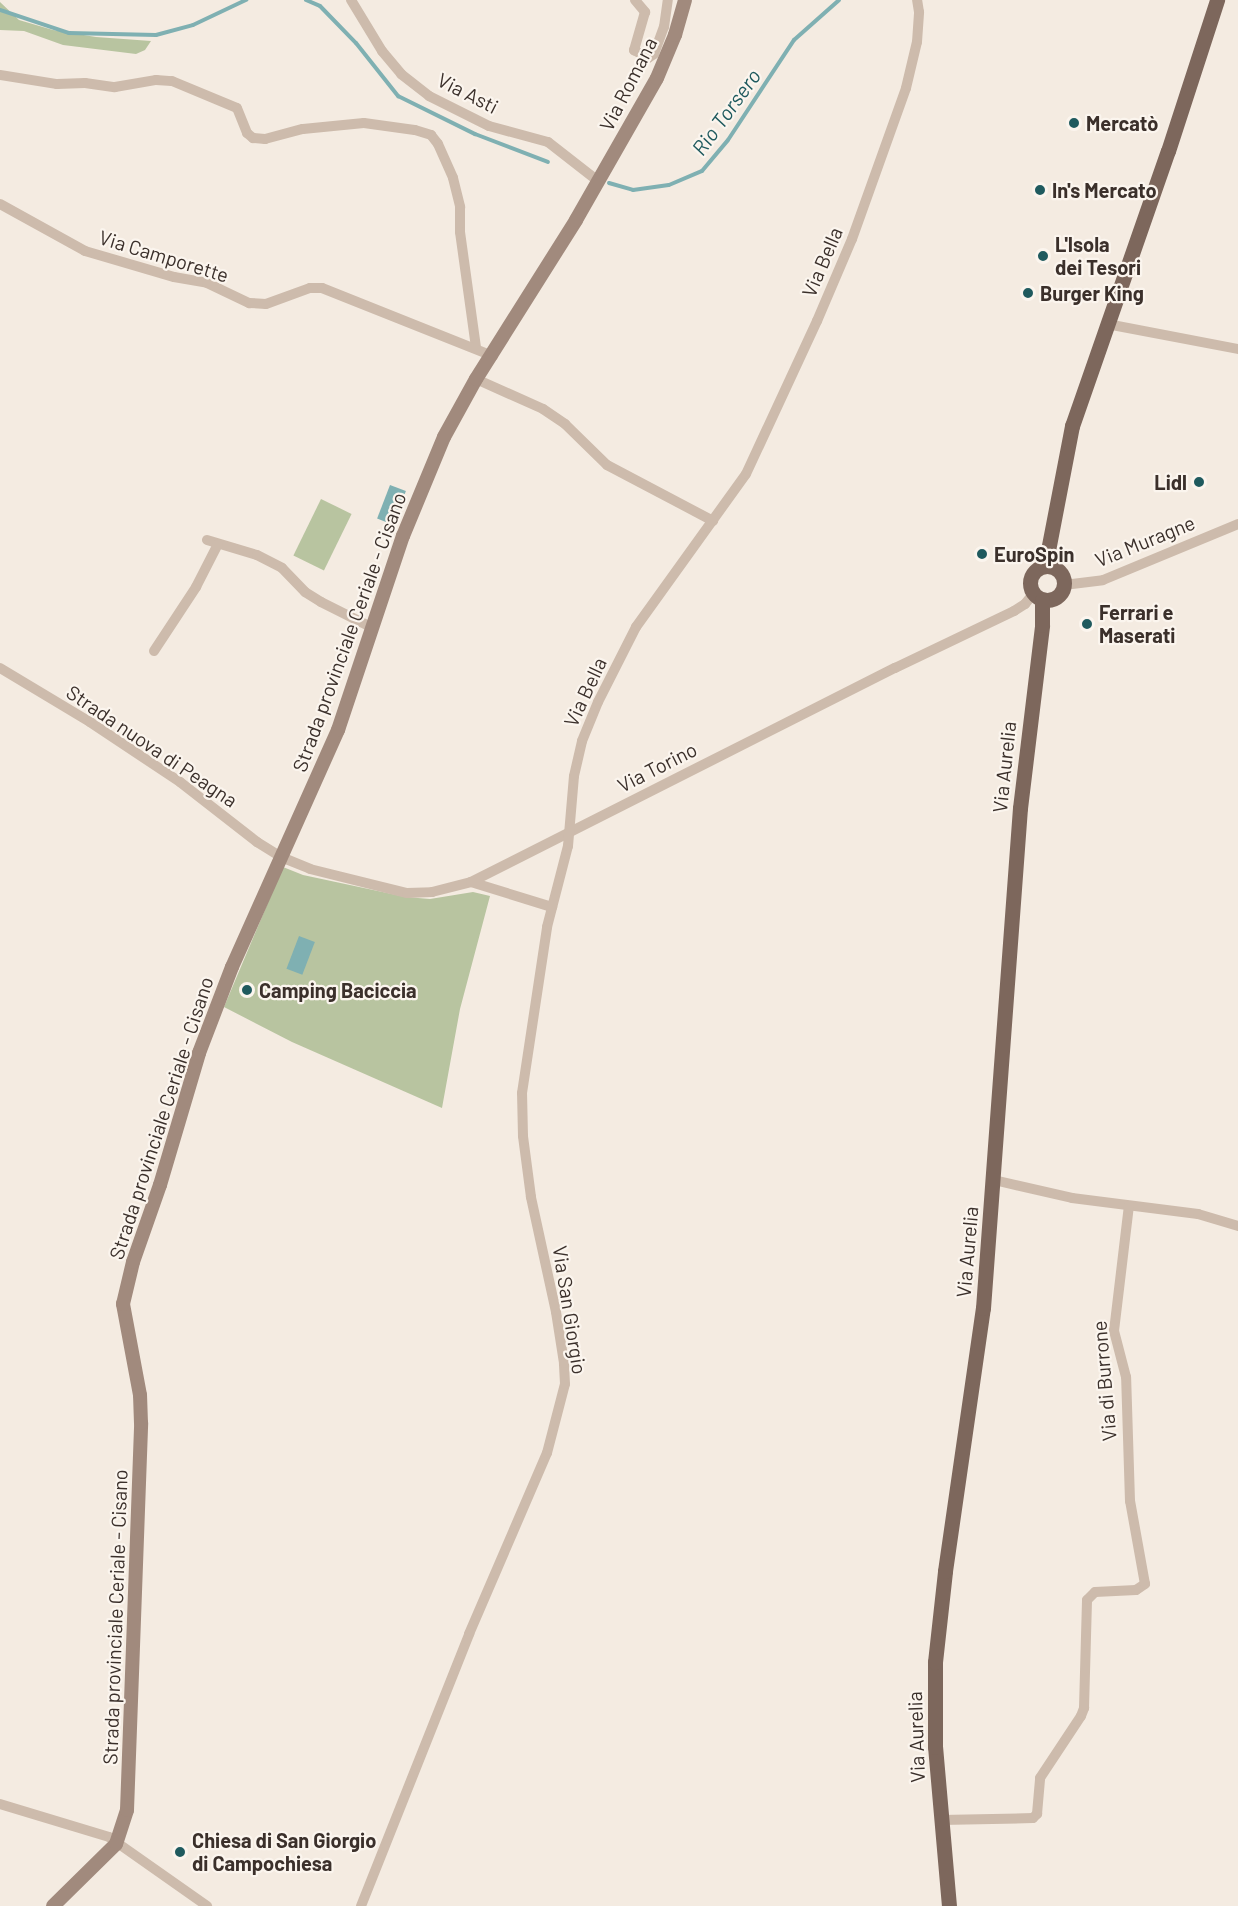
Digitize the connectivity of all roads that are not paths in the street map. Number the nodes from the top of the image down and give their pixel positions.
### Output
1 (351, 0) edge
2 (635, 0) edge
3 (668, 0) edge
4 (685, 0) edge
5 (917, 0) edge
6 (1217, 0) edge
7 (0, 75) edge
8 (598, 181) junction
9 (0, 204) edge
10 (1107, 324) junction
11 (476, 348) junction
12 (1238, 349) edge
13 (493, 356) junction
14 (476, 379) junction
15 (713, 521) junction
16 (1238, 524) edge
17 (207, 540) dead end
18 (218, 544) junction
19 (1045, 566) junction
20 (1064, 585) junction
21 (1037, 597) junction
22 (373, 628) junction
23 (154, 651) dead end
24 (0, 668) edge
25 (570, 832) junction
26 (281, 857) junction
27 (471, 882) junction
28 (552, 907) junction
29 (994, 1180) junction
30 (1129, 1206) junction
31 (1238, 1226) edge
32 (0, 1804) edge
33 (941, 1820) junction
34 (116, 1844) junction
35 (53, 1906) edge
36 (207, 1906) edge
37 (361, 1906) edge
38 (949, 1906) edge

1 - 8 street, Via Asti
2 - 3 street
4 - 8 main road, Via Romana
5 - 15 street, Via Bella
6 - 10 main road, Via Aurelia
7 - 11 street
8 - 13 main road, Strada provinciale Ceriale - Cisano
9 - 11 street, Via Camporette
10 - 12 street
10 - 19 main road, Via Aurelia
11 - 13 street, Via Camporette
13 - 14 main road, Strada provinciale Ceriale - Cisano
14 - 15 street
14 - 22 main road, Strada provinciale Ceriale - Cisano
15 - 25 street, Via Bella
16 - 20 street, Via Muragne
17 - 18 street
18 - 22 street
18 - 23 street
19 - 20 main road
19 - 21 main road, Via Aurelia
20 - 21 main road
21 - 25 street, Via Torino
21 - 29 main road, Via Aurelia
22 - 26 main road, Strada provinciale Ceriale - Cisano
24 - 26 street, Strada nuova di Peagna
25 - 27 street, Via Torino
25 - 28 street, Via San Giorgio
26 - 27 street, Via Torino
26 - 34 main road, Strada provinciale Ceriale - Cisano
27 - 28 street
28 - 37 street, Via San Giorgio
29 - 30 street
29 - 33 main road, Via Aurelia
30 - 31 street
30 - 33 street, Via di Burrone
32 - 34 street
33 - 38 main road, Via Aurelia
34 - 35 main road, Strada provinciale Ceriale - Cisano
34 - 36 street

